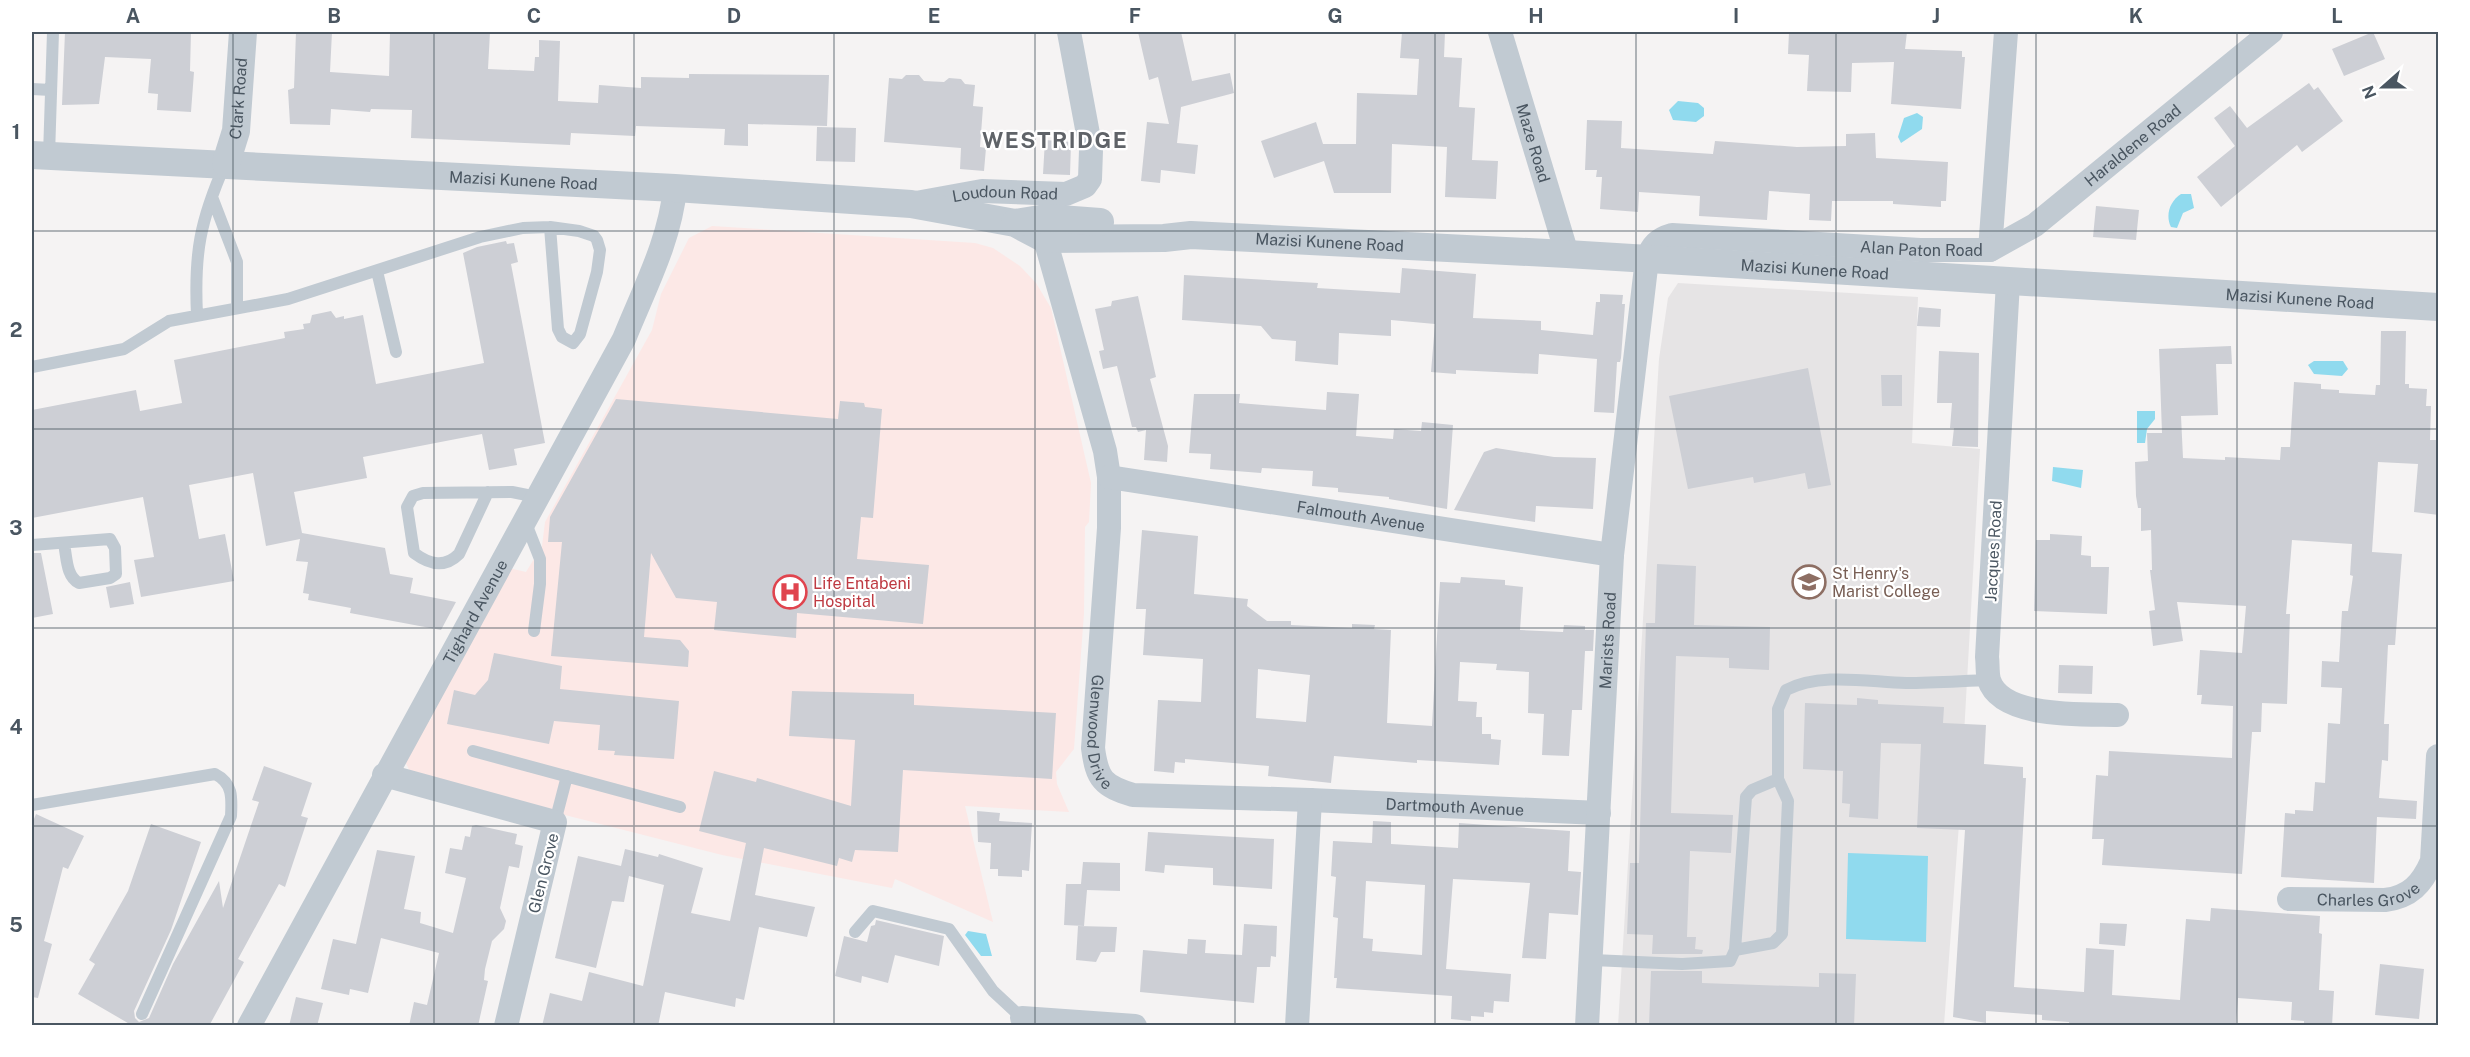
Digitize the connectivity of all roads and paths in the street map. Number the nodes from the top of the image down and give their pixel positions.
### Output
1 (53, 32) edge
2 (243, 32) edge
3 (1069, 32) edge
4 (1500, 32) edge
5 (2006, 32) edge
6 (2271, 32) edge
7 (32, 89) edge
8 (51, 90) junction
9 (40, 155) edge
10 (226, 163) junction
11 (675, 188) junction
12 (212, 197) junction
13 (911, 204) junction
14 (550, 227) junction
15 (1046, 228) junction
16 (1990, 250) junction
17 (1567, 254) junction
18 (1647, 259) junction
19 (377, 271) junction
20 (2007, 282) junction
21 (2439, 307) edge
22 (237, 308) junction
23 (197, 315) junction
24 (396, 352) dead end
25 (32, 367) edge
26 (1109, 477) junction
27 (488, 492) junction
28 (537, 497) junction
29 (524, 520) junction
30 (64, 544) junction
31 (32, 545) edge
32 (1612, 555) junction
33 (534, 631) dead end
34 (1989, 680) junction
35 (2117, 715) dead end
36 (473, 751) dead end
37 (2439, 756) edge
38 (384, 775) junction
39 (567, 776) junction
40 (1778, 779) junction
41 (1311, 800) junction
42 (32, 805) edge
43 (681, 807) dead end
44 (1599, 813) junction
45 (555, 822) junction
46 (2289, 899) dead end
47 (855, 932) dead end
48 (1735, 950) junction
49 (1593, 960) junction
50 (142, 1014) dead end
51 (1022, 1018) joint
52 (249, 1026) edge
53 (506, 1026) edge
54 (1135, 1026) edge
55 (1297, 1026) edge
56 (1587, 1026) edge

1 - 8 lane
2 - 10 street, Clark Road
3 - 13 street, Loudoun Road
4 - 17 street, Maze Road
5 - 16 street, Alan Paton Road
6 - 16 street, Haraldene Road
7 - 8 lane
8 - 9 lane
9 - 10 street, Mazisi Kunene Road
10 - 11 street, Mazisi Kunene Road
10 - 12 lane
11 - 13 street, Mazisi Kunene Road
11 - 28 street, Tighard Avenue
12 - 22 lane
12 - 23 lane
13 - 15 street, Mazisi Kunene Road
14 - 14 lane
14 - 19 lane
15 - 17 street, Mazisi Kunene Road
15 - 26 street, Glenwood Drive
16 - 18 street, Alan Paton Road
17 - 18 street, Mazisi Kunene Road
18 - 20 street, Mazisi Kunene Road
18 - 32 street, Marists Road
19 - 22 lane
19 - 24 lane
20 - 21 street, Mazisi Kunene Road
20 - 34 street, Jacques Road
22 - 23 lane
23 - 25 lane
26 - 32 street, Falmouth Avenue
26 - 41 street, Glenwood Drive
27 - 27 lane
27 - 28 lane
28 - 29 street, Tighard Avenue
29 - 33 lane
29 - 38 street, Tighard Avenue
30 - 30 lane
30 - 31 lane
32 - 44 street, Marists Road
34 - 35 street
34 - 40 lane
36 - 39 lane
37 - 46 street, Charles Grove
38 - 45 street, Glen Grove
38 - 52 street, Tighard Avenue
39 - 43 lane
39 - 45 lane
40 - 48 lane
40 - 48 lane
41 - 44 street, Dartmouth Avenue
41 - 55 street
42 - 50 lane
44 - 49 street, Marists Road
45 - 53 street, Glen Grove
47 - 51 lane
48 - 49 lane
49 - 56 street, Marists Road
51 - 54 street

